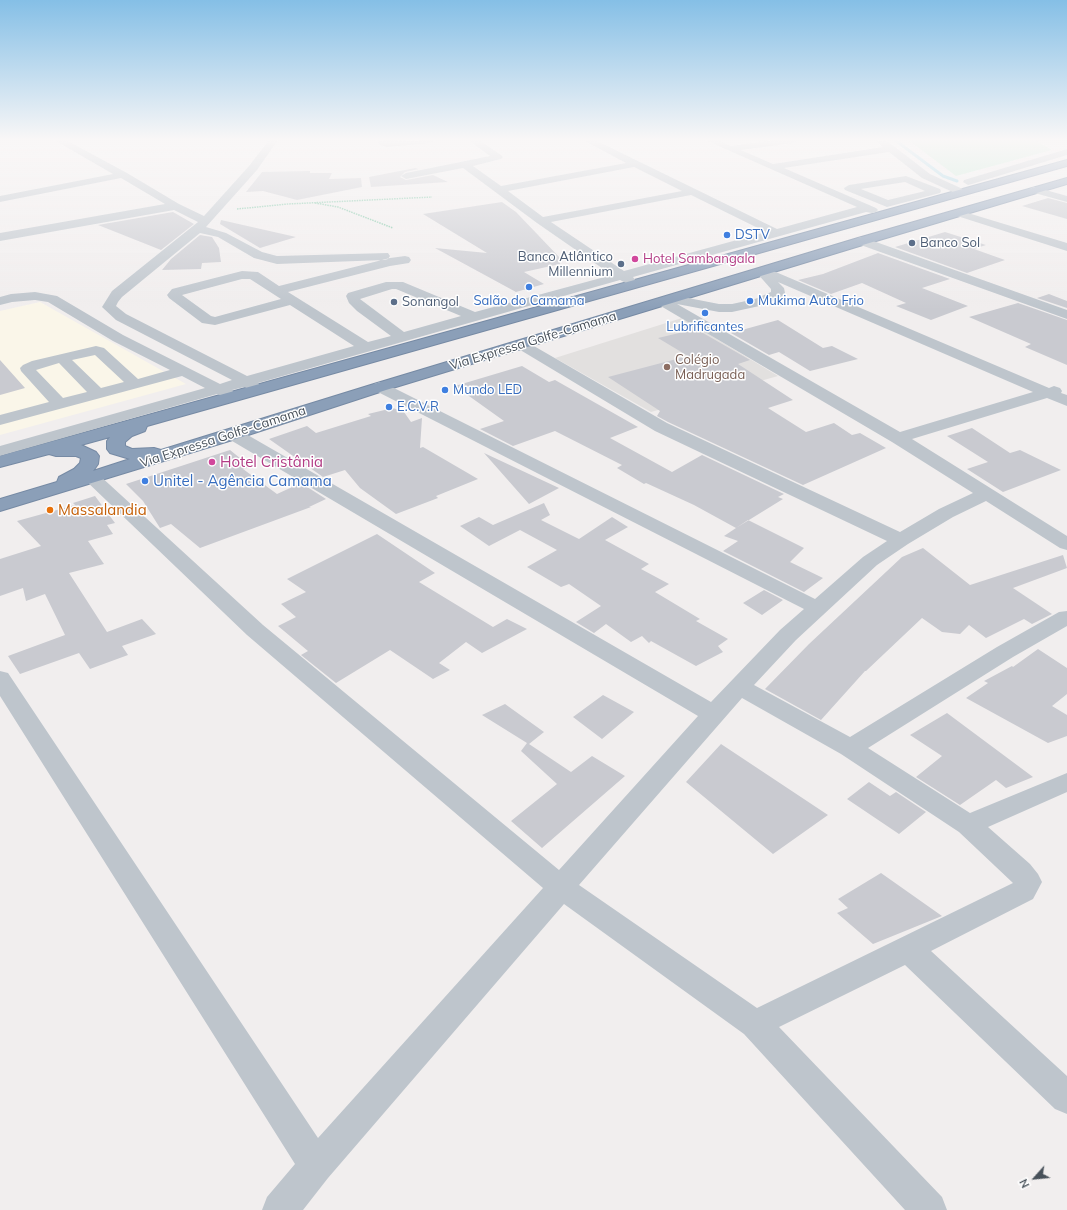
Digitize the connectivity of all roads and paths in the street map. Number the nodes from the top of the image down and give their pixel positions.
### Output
1 (13, 196) edge
2 (159, 196) edge
3 (229, 196) edge
4 (508, 196) edge
5 (668, 196) edge
6 (700, 196) edge
7 (848, 196) edge
8 (861, 196) edge
9 (915, 196) edge
10 (937, 196) edge
11 (1013, 196) edge
12 (432, 197) dead end
13 (0, 199) edge
14 (867, 201) junction
15 (311, 202) junction
16 (175, 206) junction
17 (216, 211) junction
18 (958, 213) junction
19 (884, 214) junction
20 (541, 221) junction
21 (202, 225) junction
22 (393, 228) dead end
23 (776, 233) junction
24 (0, 237) edge
25 (862, 241) junction
26 (1067, 247) edge
27 (384, 256) dead end
28 (405, 260) dead end
29 (763, 271) junction
30 (622, 275) junction
31 (636, 284) junction
32 (277, 291) junction
33 (418, 293) junction
34 (397, 298) dead end
35 (4, 299) edge
36 (292, 300) junction
37 (668, 300) junction
38 (376, 304) dead end
39 (362, 308) junction
40 (1067, 315) edge
41 (474, 317) junction
42 (402, 337) junction
43 (522, 345) junction
44 (366, 347) junction
45 (62, 358) junction
46 (185, 371) junction
47 (244, 382) junction
48 (135, 384) junction
49 (380, 387) junction
50 (1067, 387) edge
51 (261, 389) junction
52 (1048, 393) junction
53 (98, 394) junction
54 (228, 394) junction
55 (1067, 401) edge
56 (60, 404) junction
57 (0, 420) edge
58 (259, 425) junction
59 (233, 434) junction
60 (898, 438) junction
61 (0, 452) edge
62 (21, 455) junction
63 (0, 462) edge
64 (92, 478) junction
65 (41, 493) junction
66 (986, 494) junction
67 (0, 505) edge
68 (901, 540) junction
69 (1067, 544) edge
70 (817, 608) junction
71 (1067, 617) edge
72 (0, 678) edge
73 (740, 687) junction
74 (713, 714) junction
75 (850, 748) junction
76 (1067, 782) edge
77 (968, 825) junction
78 (561, 887) junction
79 (908, 949) junction
80 (755, 1024) junction
81 (1067, 1098) edge
82 (316, 1166) junction
83 (917, 1206) edge
84 (280, 1210) edge

1 - 13 street
2 - 16 street
3 - 17 street
4 - 20 street
5 - 20 street
6 - 23 street
7 - 14 street
8 - 14 street
9 - 14 street
10 - 19 highway, Via Expressa Golfe-Camama
11 - 18 highway, Via Expressa Golfe-Camama
12 - 15 path
14 - 19 street
14 - 23 street
15 - 17 path
15 - 22 path
16 - 21 street
16 - 24 street
17 - 21 street
18 - 25 highway, Via Expressa Golfe-Camama
18 - 26 street
19 - 31 highway, Via Expressa Golfe-Camama
20 - 30 street
21 - 27 street
21 - 47 street
23 - 30 street
25 - 29 highway, Via Expressa Golfe-Camama
25 - 40 street
28 - 32 street
29 - 37 highway, Via Expressa Golfe-Camama
29 - 37 street
29 - 52 street
30 - 31 street
30 - 41 street
31 - 51 highway, Via Expressa Golfe-Camama
32 - 36 street
32 - 36 street
33 - 34 street
33 - 39 street
33 - 41 street
35 - 46 street
36 - 44 street
37 - 43 highway, Via Expressa Golfe-Camama
37 - 60 street
38 - 39 street
39 - 42 street
41 - 42 street
42 - 44 street
43 - 49 highway, Via Expressa Golfe-Camama
43 - 68 street
44 - 47 street
45 - 48 street
45 - 53 street
45 - 56 street
46 - 48 street
46 - 54 street
47 - 51 street
47 - 54 street
48 - 53 street
49 - 58 highway, Via Expressa Golfe-Camama
49 - 70 street
50 - 52 street
51 - 54 highway, Via Expressa Golfe-Camama
52 - 55 street
52 - 60 street
53 - 56 street
54 - 58 highway
54 - 61 street
54 - 62 highway, Via Expressa Golfe-Camama
56 - 57 street
58 - 59 highway, Via Expressa Golfe-Camama
59 - 64 highway, Via Expressa Golfe-Camama
59 - 74 street
60 - 66 street
62 - 63 highway, Via Expressa Golfe-Camama
62 - 65 highway
64 - 65 highway, Via Expressa Golfe-Camama
64 - 78 street
65 - 67 highway, Via Expressa Golfe-Camama
66 - 68 street
66 - 69 street
68 - 70 street
70 - 73 street
71 - 75 street
72 - 82 street
73 - 74 street
73 - 75 street
74 - 78 street
75 - 77 street
76 - 77 street
77 - 79 street
78 - 80 street
78 - 82 street
79 - 80 street
79 - 81 street
80 - 83 street
82 - 84 street

